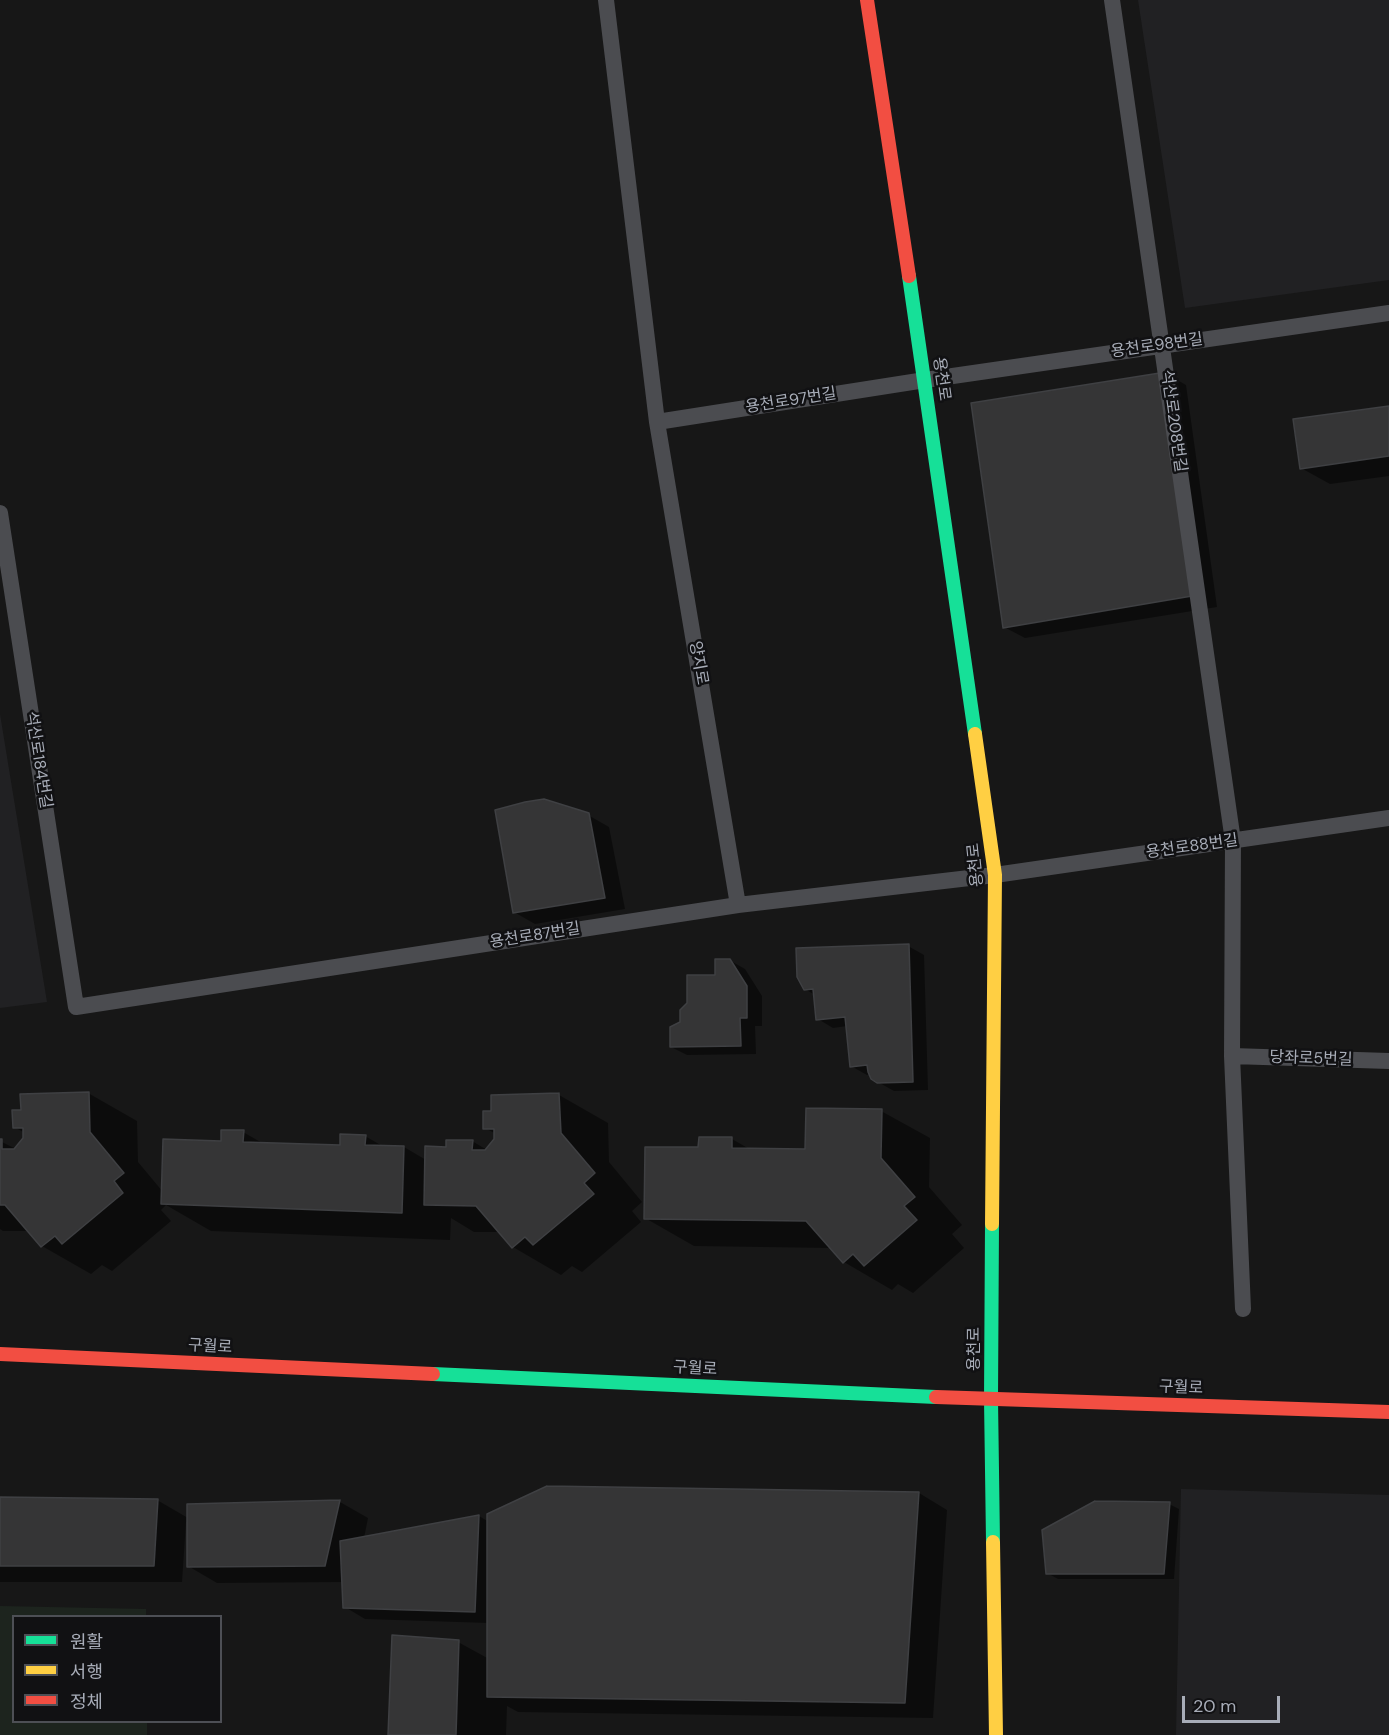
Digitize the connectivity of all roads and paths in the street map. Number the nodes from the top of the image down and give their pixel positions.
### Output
1 (606, 0) edge
2 (867, 0) edge
3 (1112, 0) edge
4 (1389, 313) edge
5 (1162, 345) junction
6 (925, 380) junction
7 (657, 422) junction
8 (0, 513) edge
9 (1389, 818) edge
10 (1233, 841) junction
11 (995, 875) junction
12 (738, 905) junction
13 (76, 1007) joint
14 (1232, 1056) junction
15 (1389, 1061) edge
16 (1243, 1309) dead end
17 (0, 1354) edge
18 (992, 1399) junction
19 (1389, 1412) edge
20 (996, 1735) edge

1 - 7 lane, 양지로
2 - 6 street, 용천로
3 - 5 lane, 석산로208번길
4 - 5 lane, 용천로98번길
5 - 6 lane, 용천로98번길
5 - 10 lane, 석산로208번길
6 - 7 lane, 용천로97번길
6 - 11 street, 용천로
7 - 12 lane, 양지로
8 - 13 lane, 석산로184번길
9 - 10 lane, 용천로88번길
10 - 11 lane, 용천로88번길
10 - 14 lane, 석산로208번길
11 - 12 lane, 용천로87번길
11 - 18 street, 용천로
12 - 13 lane, 용천로87번길
14 - 15 lane, 당좌로5번길
14 - 16 lane, 석산로208번길
17 - 18 street, 구월로
18 - 19 street, 구월로
18 - 20 street, 용천로

